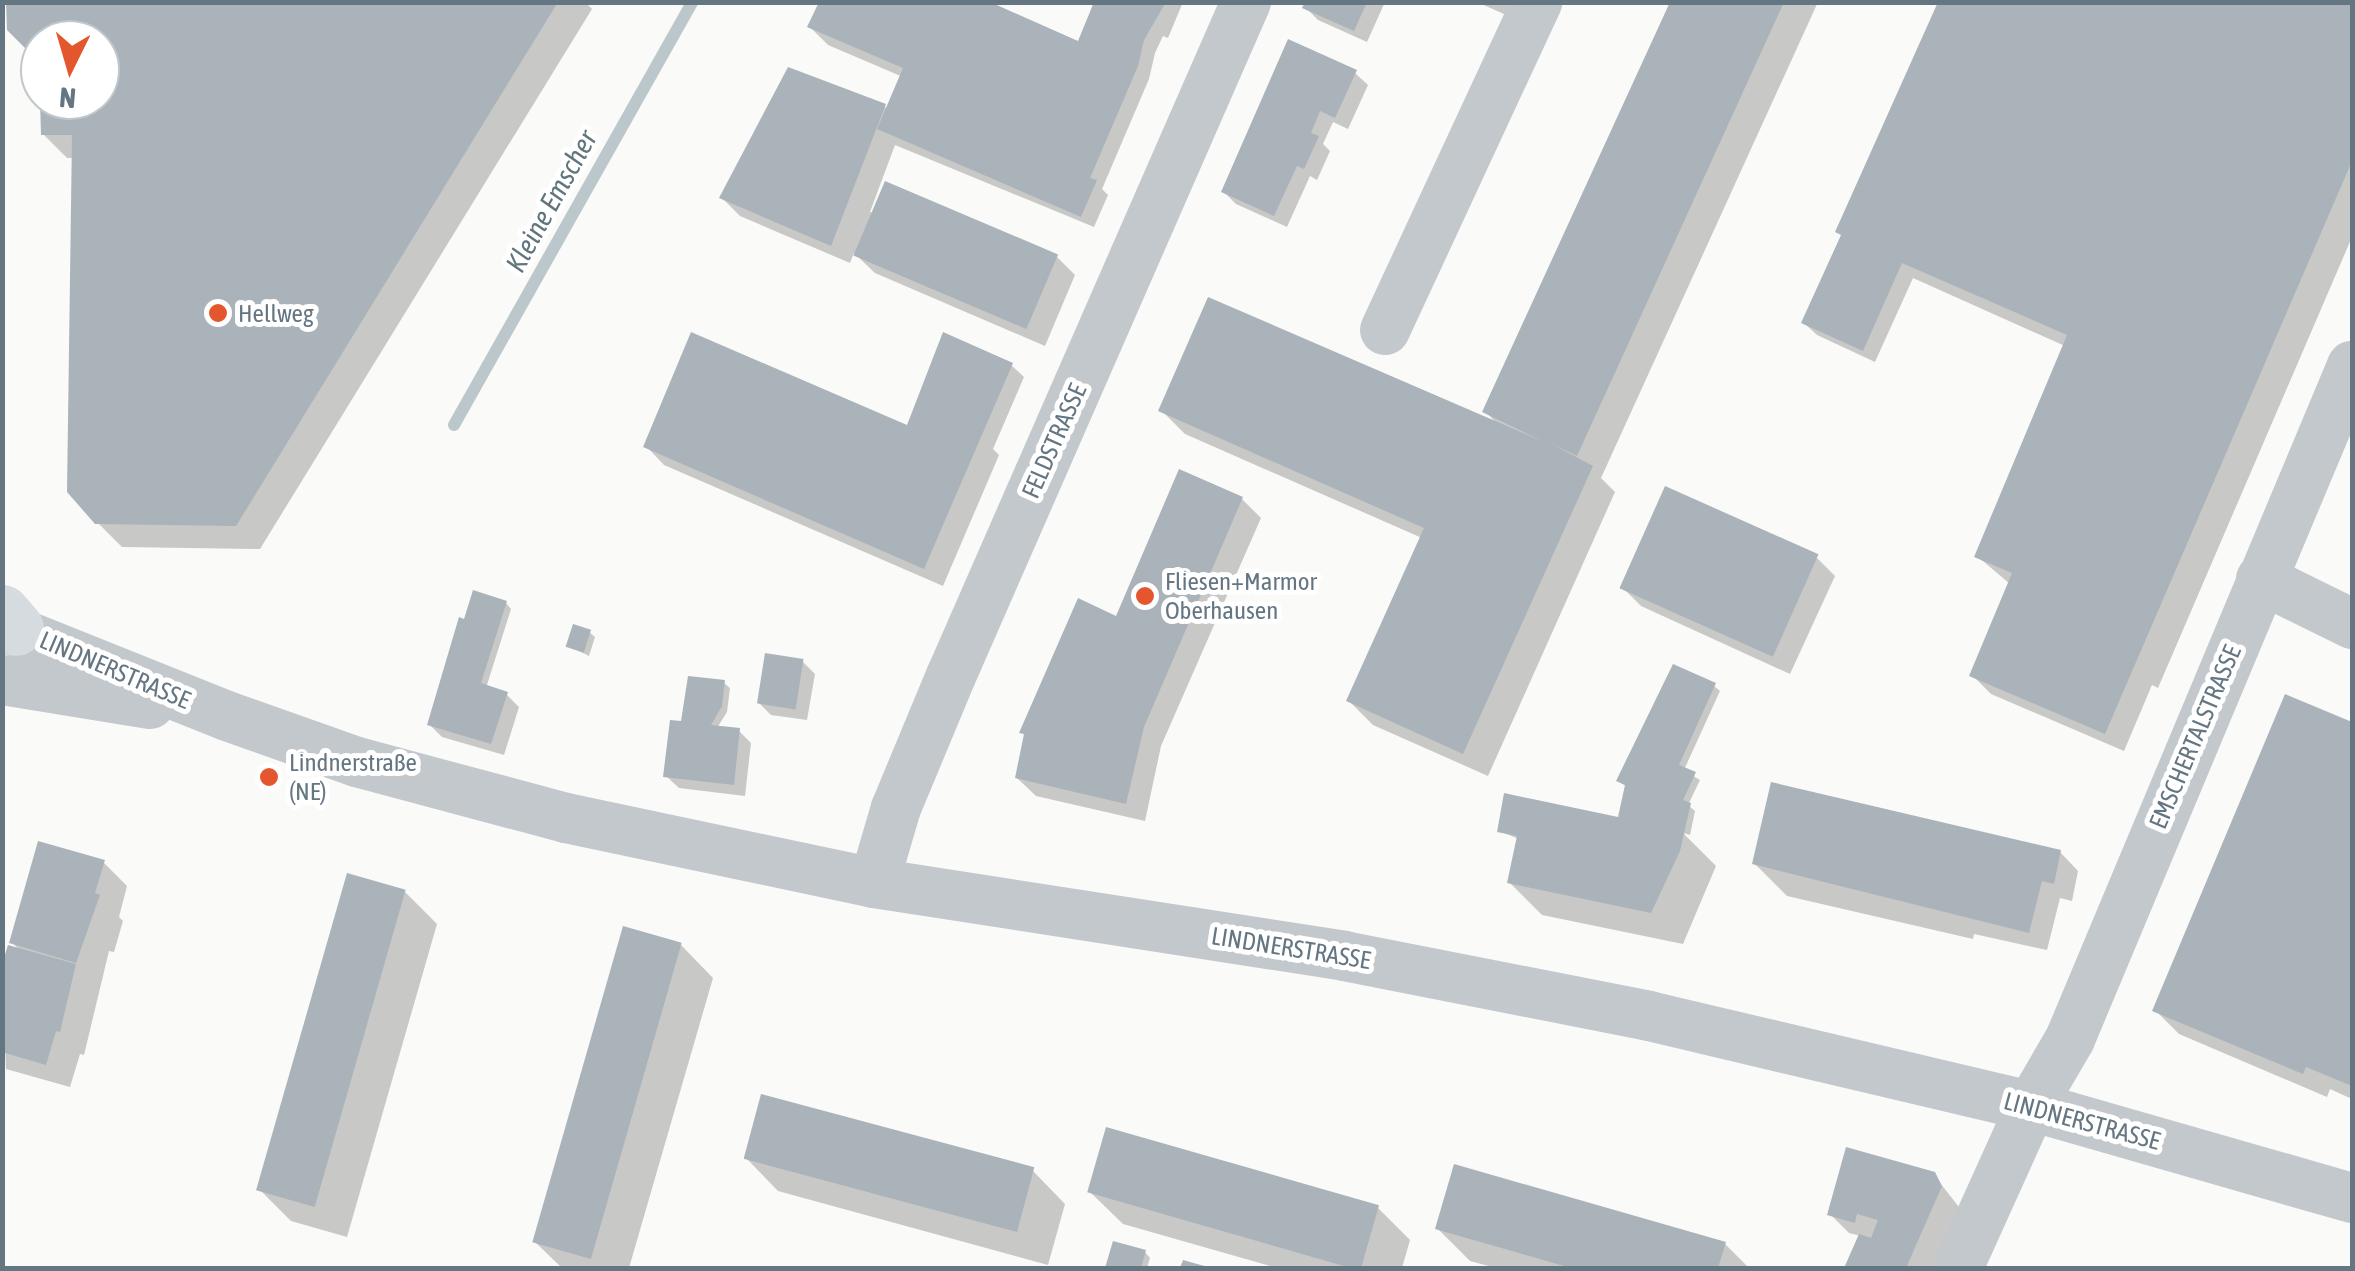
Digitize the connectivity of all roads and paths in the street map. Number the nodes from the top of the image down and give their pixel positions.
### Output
1 (1246, 2) edge
2 (1537, 2) edge
3 (1385, 330) dead end
4 (2352, 366) edge
5 (2261, 579) junction
6 (7, 622) edge
7 (2352, 624) edge
8 (2, 680) edge
9 (226, 716) junction
10 (874, 883) junction
11 (2031, 1106) junction
12 (2352, 1198) edge
13 (1958, 1268) edge

1 - 10 street, FELDSTRASSE
2 - 3 street
4 - 5 street, EMSCHERTALSTRASSE
5 - 7 street
5 - 11 street, EMSCHERTALSTRASSE
6 - 9 street, LINDNERSTRASSE
8 - 9 street, LINDNERSTRASSE
9 - 10 street, LINDNERSTRASSE
10 - 11 street, LINDNERSTRASSE
11 - 12 street, LINDNERSTRASSE
11 - 13 street, EMSCHERTALSTRASSE

